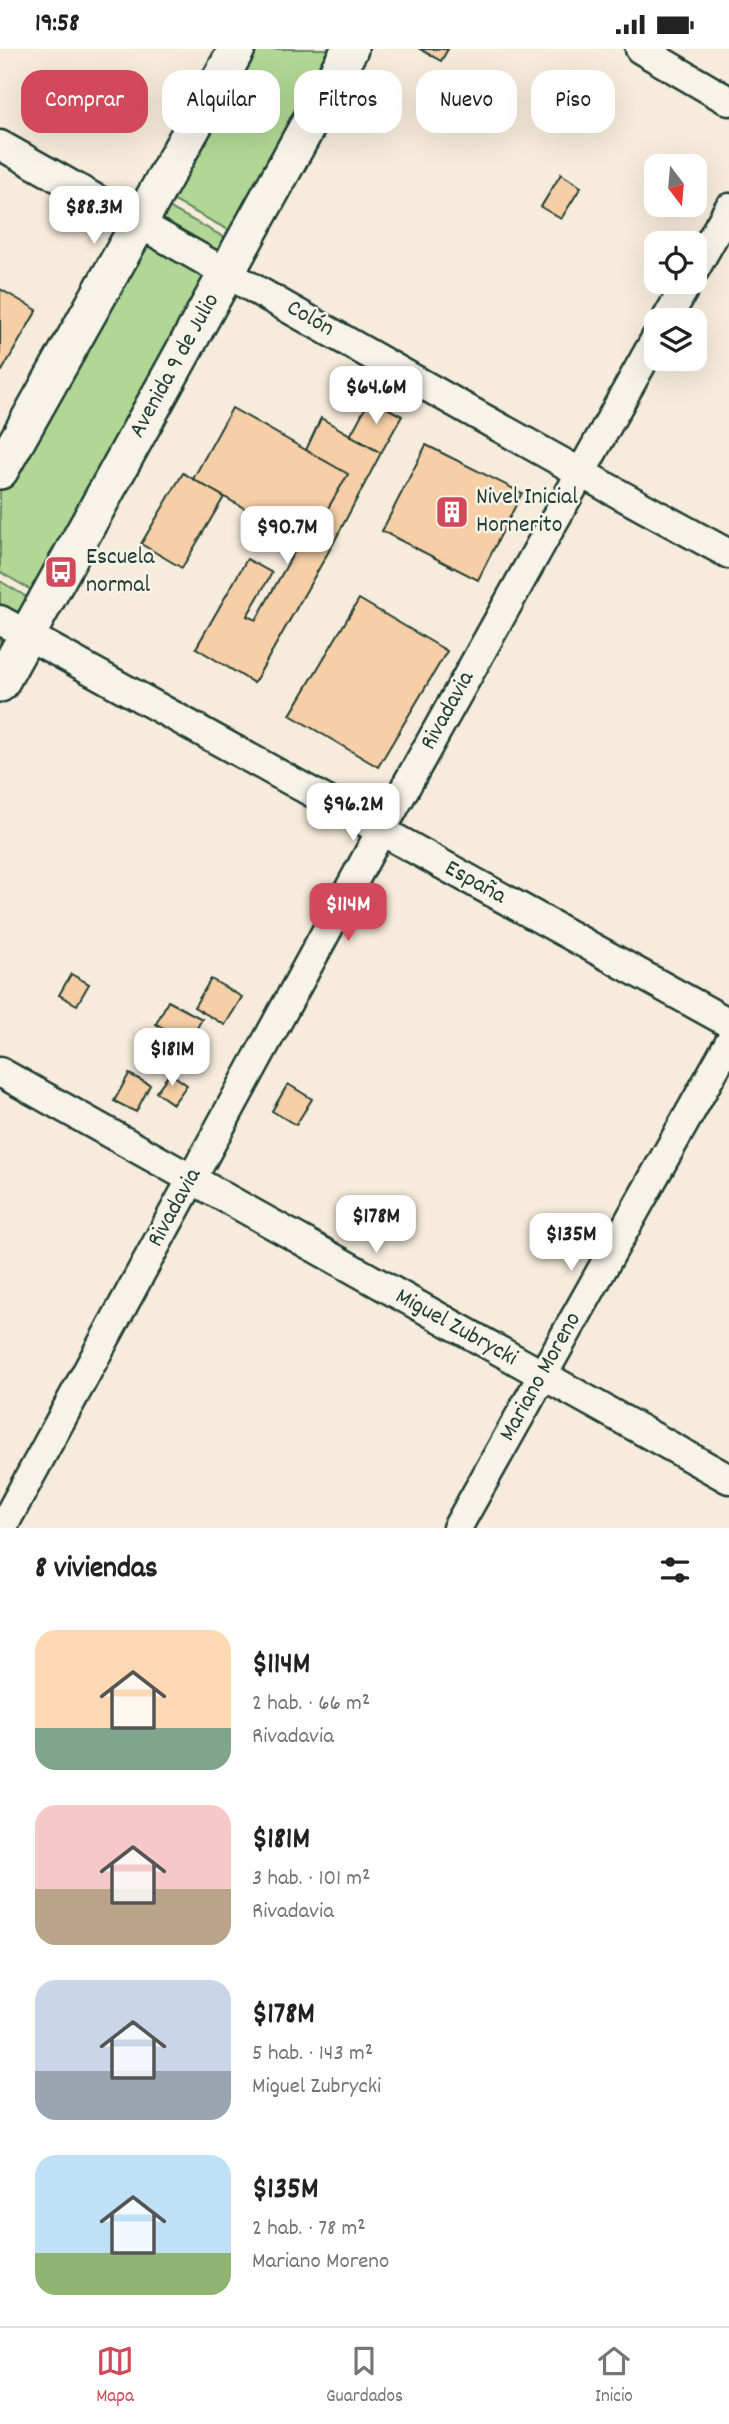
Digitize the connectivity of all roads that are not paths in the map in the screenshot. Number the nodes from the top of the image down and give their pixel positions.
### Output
1 (237, 49) edge
2 (350, 49) edge
3 (640, 49) edge
4 (729, 101) edge
5 (0, 145) edge
6 (729, 208) edge
7 (139, 223) junction
8 (707, 247) edge
9 (228, 271) junction
10 (644, 359) edge
11 (0, 471) edge
12 (580, 474) junction
13 (729, 554) edge
14 (14, 627) edge
15 (0, 684) edge
16 (381, 831) junction
17 (729, 1023) edge
18 (729, 1043) edge
19 (0, 1072) edge
20 (191, 1179) junction
21 (541, 1376) junction
22 (729, 1479) edge
23 (2, 1528) edge
24 (457, 1528) edge

1 - 7 main road
2 - 9 main road, Avenida 9 de Julio
3 - 4 street
5 - 7 street, Colón
6 - 8 street
7 - 9 street, Colón
7 - 11 main road
9 - 12 street, Colón
9 - 14 main road, Avenida 9 de Julio
10 - 12 street, Rivadavia
12 - 13 street, Colón
12 - 16 street, Rivadavia
14 - 15 main road, Avenida 9 de Julio
14 - 16 street, España
16 - 17 street, España
16 - 20 street, Rivadavia
18 - 21 street, Mariano Moreno
19 - 20 street, Miguel Zubrycki
20 - 21 street, Miguel Zubrycki
20 - 23 street, Rivadavia
21 - 22 street, Miguel Zubrycki
21 - 24 street, Mariano Moreno

